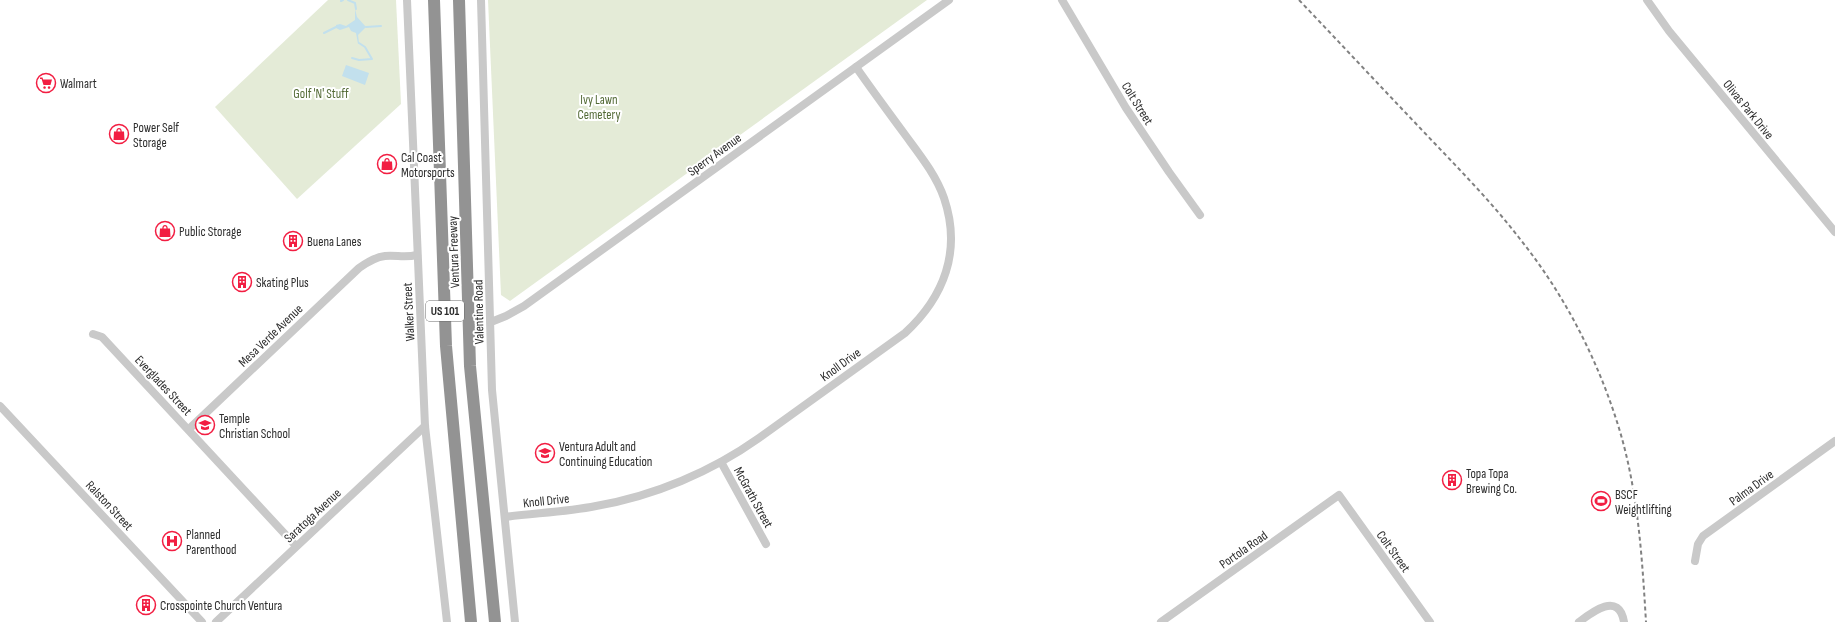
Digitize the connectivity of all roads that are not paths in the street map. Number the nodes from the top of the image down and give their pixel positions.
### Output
1 (407, 0) edge
2 (459, 0) edge
3 (466, 0) edge
4 (481, 0) edge
5 (949, 0) edge
6 (1062, 0) edge
7 (1647, 0) edge
8 (434, 1) edge
9 (460, 21) junction
10 (856, 66) junction
11 (1200, 215) dead end
12 (1835, 232) edge
13 (417, 255) junction
14 (491, 322) junction
15 (93, 334) dead end
16 (0, 406) edge
17 (425, 426) junction
18 (188, 429) junction
19 (1835, 441) edge
20 (721, 462) junction
21 (1339, 495) joint
22 (505, 517) junction
23 (766, 544) dead end
24 (296, 546) junction
25 (1695, 561) dead end
26 (202, 622) edge
27 (216, 622) edge
28 (447, 622) edge
29 (471, 622) edge
30 (495, 622) edge
31 (515, 622) edge
32 (1161, 622) edge
33 (1430, 622) edge
34 (1578, 622) edge
35 (1624, 622) edge

1 - 13 street, Walker Street
2 - 9 highway, Ventura Freeway / US 101
3 - 9 highway
4 - 14 street, Valentine Road
5 - 10 street, Sperry Avenue
6 - 11 street, Colt Street
7 - 12 street, Olivas Park Drive
8 - 29 highway, Ventura Freeway / US 101
9 - 30 highway, Ventura Freeway / US 101
10 - 14 street, Sperry Avenue
10 - 20 street, Knoll Drive
13 - 17 street, Walker Street
13 - 18 street, Mesa Verde Avenue
14 - 22 street, Valentine Road
15 - 18 street, Everglades Street
16 - 26 street, Ralston Street
17 - 24 street, Saratoga Avenue
17 - 28 street, Walker Street
18 - 24 street, Everglades Street
19 - 25 street, Palma Drive
20 - 22 street, Knoll Drive
20 - 23 street, McGrath Street
21 - 32 street, Portola Road
21 - 33 street, Colt Street
22 - 31 street, Valentine Road
24 - 27 street, Saratoga Avenue
34 - 35 street

